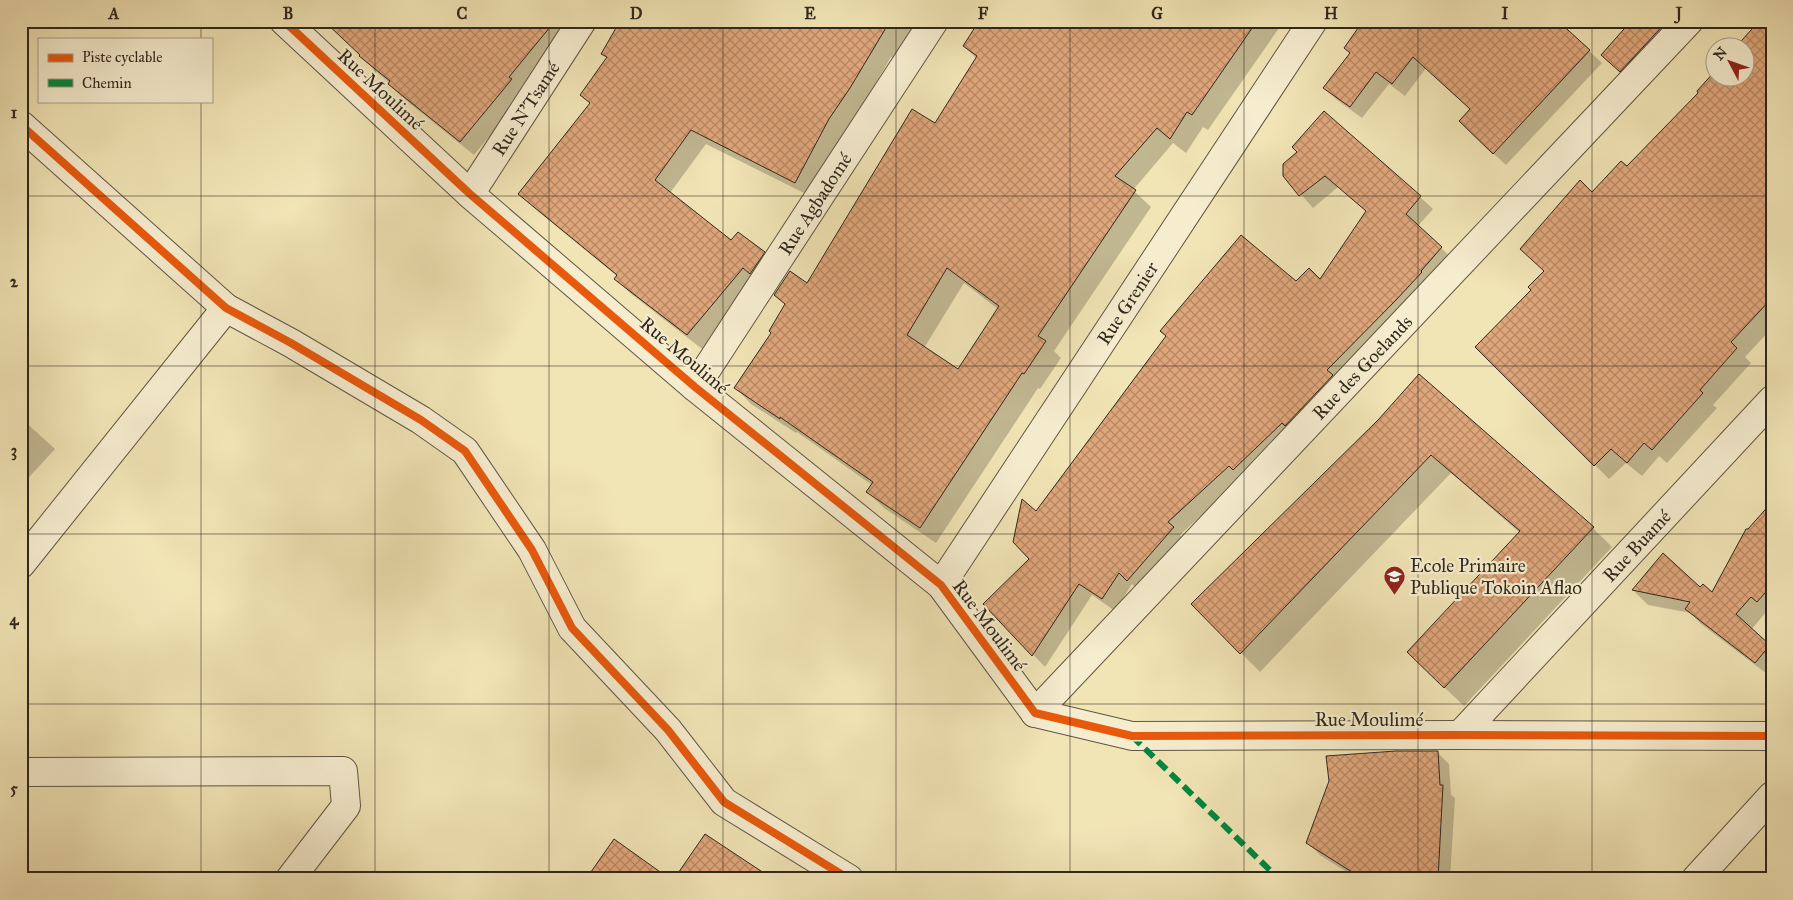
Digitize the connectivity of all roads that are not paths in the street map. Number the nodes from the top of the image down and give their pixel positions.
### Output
1 (284, 21) edge
2 (582, 21) edge
3 (934, 21) edge
4 (1313, 21) edge
5 (1689, 21) edge
6 (21, 125) edge
7 (470, 194) junction
8 (226, 308) junction
9 (695, 386) junction
10 (1772, 400) edge
11 (21, 564) edge
12 (941, 585) junction
13 (1035, 713) junction
14 (1460, 735) junction
15 (1772, 736) edge
16 (21, 772) edge
17 (1772, 796) edge
18 (290, 879) edge
19 (849, 879) edge
20 (1696, 879) edge

1 - 7 street, Rue Moulimé
2 - 7 street, Rue N'Tsamé
3 - 9 street, Rue Agbadomé
4 - 12 street, Rue Grenier
5 - 13 street, Rue des Goelands
6 - 8 street
7 - 9 street, Rue Moulimé
8 - 11 street
8 - 19 street
9 - 12 street, Rue Moulimé
10 - 14 street, Rue Buamé
12 - 13 street, Rue Moulimé
13 - 14 street, Rue Moulimé
14 - 15 street, Rue Moulimé
16 - 18 street
17 - 20 street

